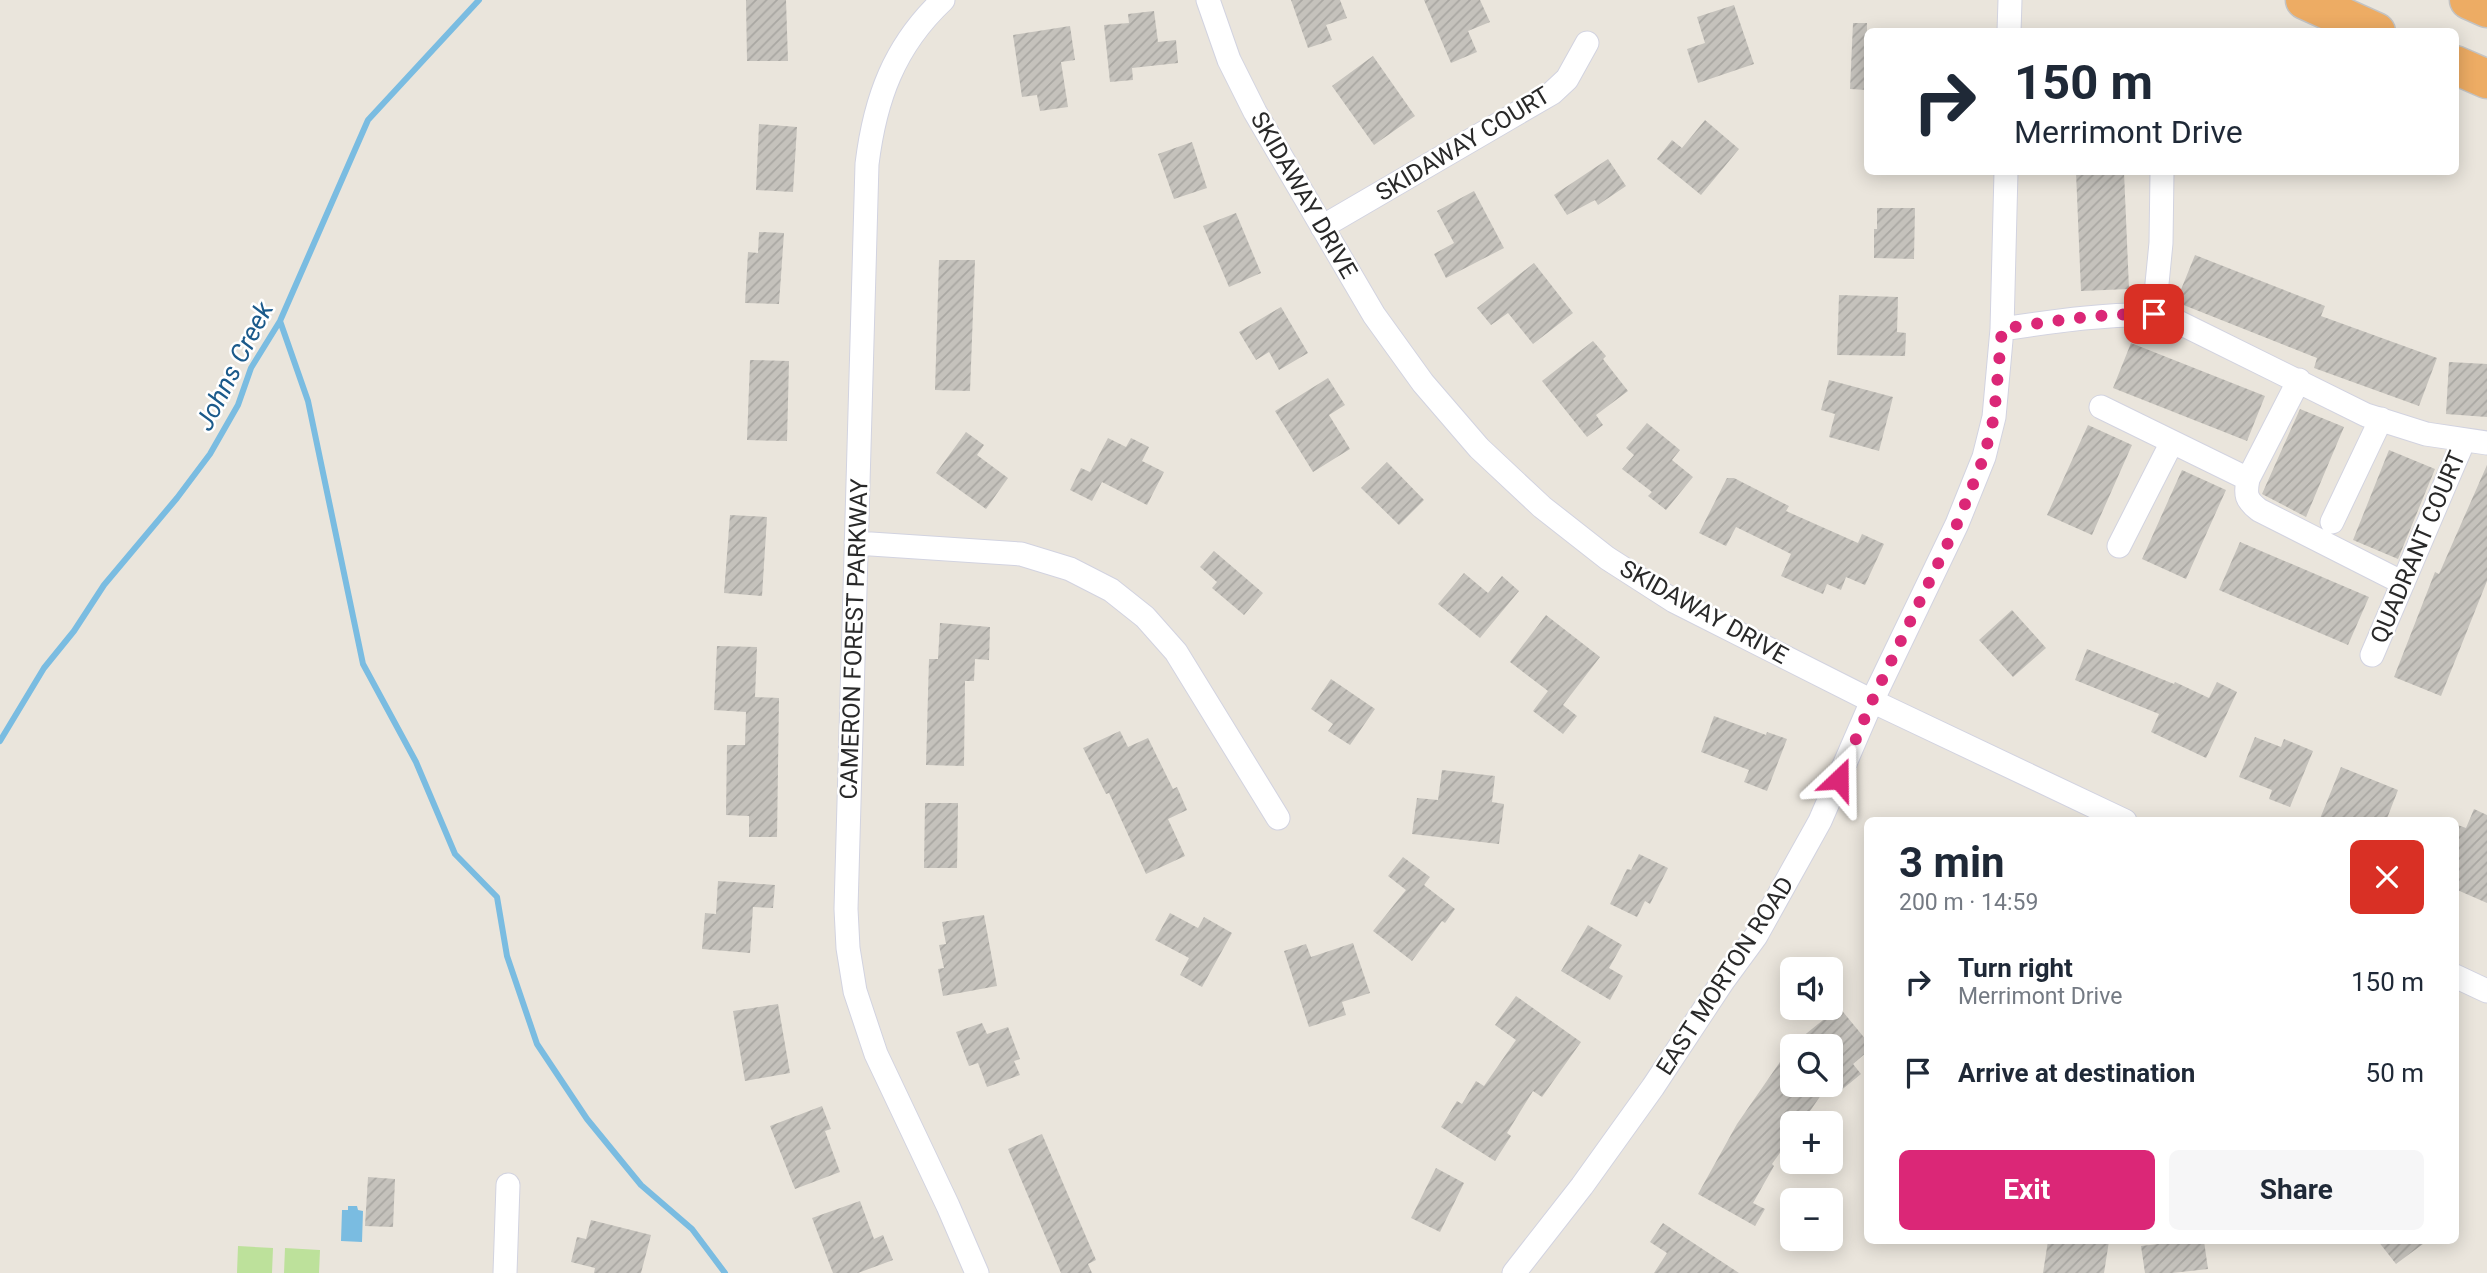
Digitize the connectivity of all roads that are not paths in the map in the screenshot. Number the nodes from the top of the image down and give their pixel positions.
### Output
1 (943, 0) edge
2 (1208, 0) edge
3 (2010, 0) edge
4 (2305, 0) edge
5 (2469, 0) edge
6 (2487, 8) edge
7 (2009, 28) edge
8 (2367, 28) edge
9 (1587, 43) dead end
10 (2459, 67) edge
11 (2487, 79) edge
12 (2006, 175) edge
13 (2162, 175) edge
14 (1322, 228) junction
15 (2154, 314) junction
16 (2002, 329) junction
17 (2299, 380) junction
18 (2101, 407) dead end
19 (2381, 419) junction
20 (2464, 440) junction
21 (2172, 442) junction
22 (2487, 443) edge
23 (2248, 479) junction
24 (2332, 522) dead end
25 (856, 543) junction
26 (2119, 546) dead end
27 (2403, 583) junction
28 (2372, 655) dead end
29 (1872, 701) junction
30 (2117, 817) edge
31 (1278, 818) dead end
32 (2459, 978) edge
33 (2487, 991) edge
34 (508, 1185) dead end
35 (505, 1273) edge
36 (977, 1273) edge
37 (1514, 1273) edge

1 - 25 street, CAMERON FOREST PARKWAY
2 - 14 street, SKIDAWAY DRIVE
3 - 7 street
4 - 8 highway
5 - 6 highway
9 - 14 street, SKIDAWAY COURT
10 - 11 highway
12 - 16 street, EAST MORTON ROAD
13 - 15 street
14 - 29 street, SKIDAWAY DRIVE
15 - 16 street
15 - 17 street
16 - 29 street, EAST MORTON ROAD
17 - 19 street
17 - 23 street
18 - 21 street
19 - 20 street
19 - 24 street
20 - 22 street
20 - 27 street, QUADRANT COURT
21 - 23 street
21 - 26 street
23 - 27 street
25 - 31 street
25 - 36 street, CAMERON FOREST PARKWAY
27 - 28 street, QUADRANT COURT
29 - 30 street, SKIDAWAY DRIVE
29 - 37 street, EAST MORTON ROAD
32 - 33 street
34 - 35 street

